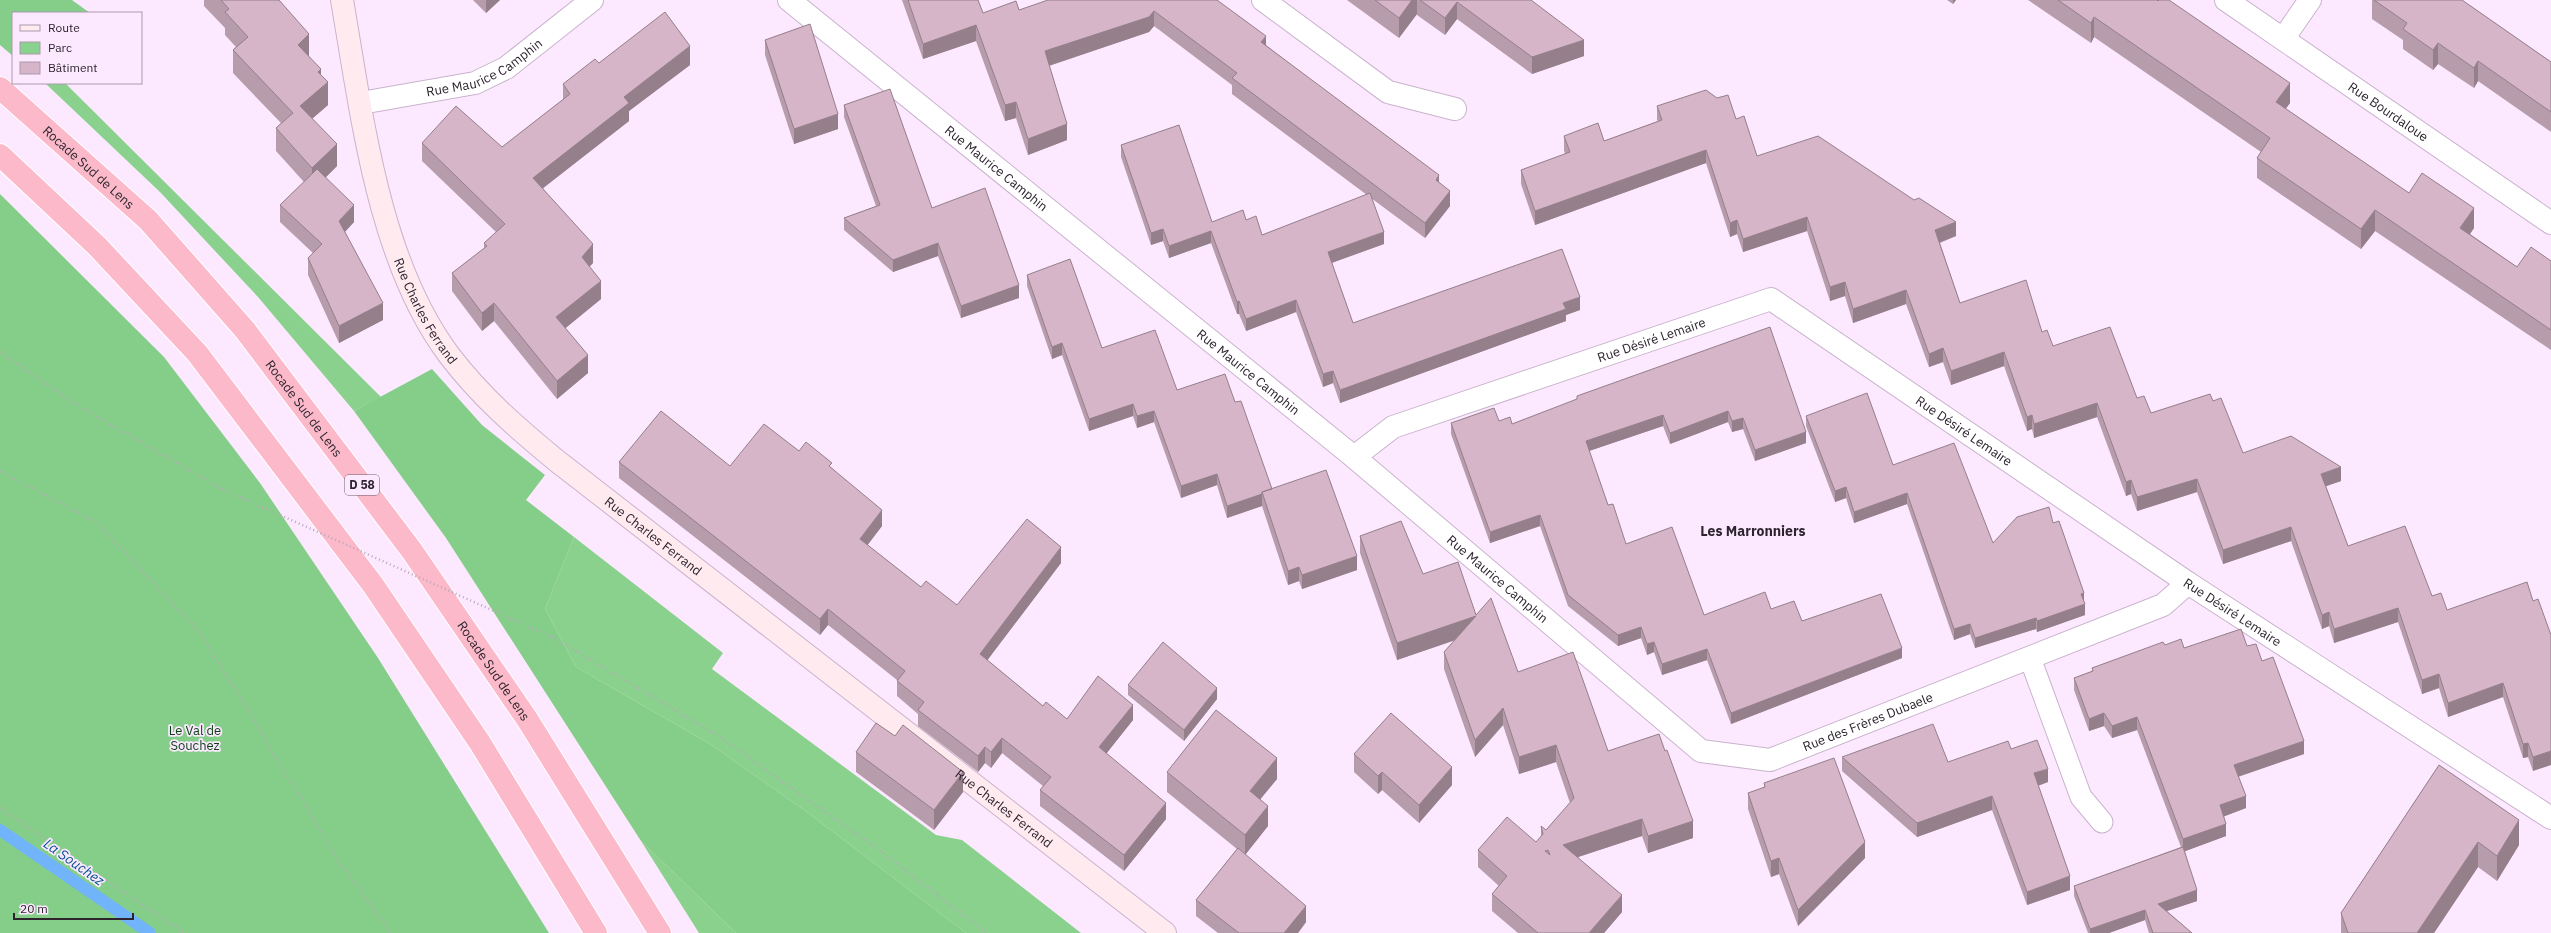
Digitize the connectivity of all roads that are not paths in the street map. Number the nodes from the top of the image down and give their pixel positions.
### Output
1 (342, 0) edge
2 (592, 0) edge
3 (789, 0) edge
4 (1263, 0) edge
5 (2226, 0) edge
6 (2310, 0) edge
7 (2283, 39) junction
8 (0, 88) edge
9 (361, 102) junction
10 (1455, 110) dead end
11 (0, 155) edge
12 (2551, 223) edge
13 (1354, 457) junction
14 (2188, 583) junction
15 (2030, 658) junction
16 (1701, 751) joint
17 (2551, 818) edge
18 (2102, 822) dead end
19 (596, 933) edge
20 (660, 933) edge
21 (1166, 933) edge

1 - 9 street, Rue Charles Ferrand
2 - 9 street, Rue Maurice Camphin
3 - 13 street, Rue Maurice Camphin
4 - 10 street
5 - 7 street, Rue Bourdaloue
6 - 7 street
7 - 12 street, Rue Bourdaloue
8 - 20 highway, Rocade Sud de Lens / D 58
9 - 21 street, Rue Charles Ferrand
11 - 19 highway
13 - 14 street, Rue Désiré Lemaire
13 - 16 street, Rue Maurice Camphin
14 - 15 street, Rue des Frères Dubaele
14 - 17 street, Rue Désiré Lemaire
15 - 16 street, Rue des Frères Dubaele
15 - 18 lane

